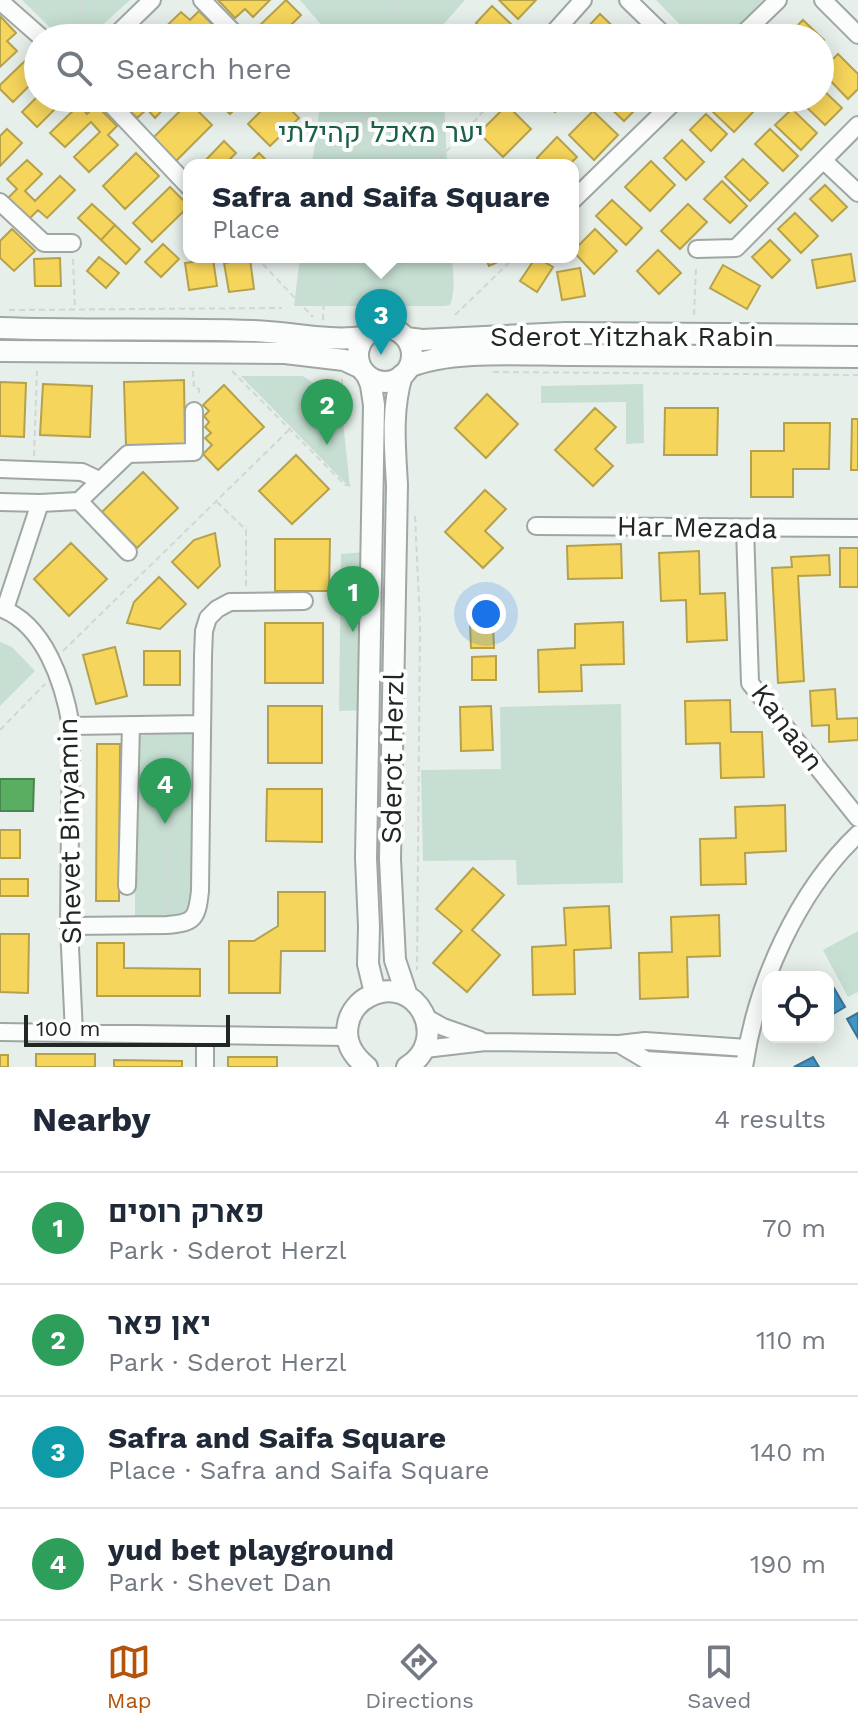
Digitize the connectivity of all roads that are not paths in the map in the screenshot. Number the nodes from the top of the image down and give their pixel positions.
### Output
1 (152, 0) edge
2 (202, 0) edge
3 (583, 0) edge
4 (628, 0) edge
5 (778, 0) edge
6 (823, 0) edge
7 (0, 1) edge
8 (26, 24) edge
9 (127, 24) edge
10 (225, 24) edge
11 (562, 24) edge
12 (653, 24) edge
13 (753, 24) edge
14 (858, 35) edge
15 (118, 112) edge
16 (664, 112) edge
17 (858, 125) edge
18 (823, 160) junction
19 (183, 181) edge
20 (858, 193) edge
21 (579, 194) edge
22 (0, 202) edge
23 (72, 243) road end
24 (697, 249) road end
25 (0, 328) edge
26 (858, 335) edge
27 (364, 337) junction
28 (406, 338) junction
29 (0, 351) edge
30 (858, 357) edge
31 (405, 371) junction
32 (357, 373) junction
33 (194, 404) road end
34 (0, 469) edge
35 (99, 480) junction
36 (79, 501) junction
37 (0, 502) edge
38 (40, 503) junction
39 (536, 526) dead end
40 (745, 528) junction
41 (858, 528) edge
42 (128, 552) dead end
43 (304, 601) dead end
44 (2, 608) edge
45 (202, 724) junction
46 (131, 725) junction
47 (71, 726) junction
48 (858, 818) edge
49 (858, 834) edge
50 (127, 886) dead end
51 (69, 926) junction
52 (375, 993) junction
53 (407, 996) junction
54 (425, 1017) junction
55 (0, 1032) edge
56 (74, 1033) junction
57 (205, 1036) junction
58 (347, 1037) junction
59 (485, 1042) junction
60 (619, 1044) junction
61 (747, 1048) junction
62 (425, 1049) junction
63 (361, 1065) edge
64 (744, 1066) edge
65 (205, 1067) edge
66 (407, 1067) edge

1 - 9 street
2 - 10 street
3 - 11 street
4 - 12 street
5 - 13 street
6 - 14 street
7 - 8 street
15 - 19 street
16 - 21 street
17 - 18 street
18 - 20 street
18 - 24 street
22 - 23 street
25 - 27 main road
26 - 28 main road, Sderot Yitzhak Rabin
27 - 28 main road
27 - 32 main road
28 - 31 main road
29 - 32 main road
30 - 31 main road, Sderot Yitzhak Rabin
31 - 32 main road
31 - 53 main road, Sderot Herzl
32 - 52 main road, Sderot Herzl
33 - 35 street
34 - 35 street
35 - 36 street
36 - 38 street
36 - 42 street
37 - 38 street
38 - 44 street
39 - 40 street, Har Mezada
40 - 41 street, Har Mezada
40 - 48 street, Kanaan
43 - 45 street
44 - 47 street, Shevet Binyamin
45 - 46 street
45 - 51 street
46 - 47 street
46 - 50 street
47 - 51 street, Shevet Binyamin
49 - 61 street
51 - 56 street, Shevet Binyamin
52 - 53 main road
52 - 58 main road
53 - 54 main road, Sderot Herzl
54 - 59 street
54 - 62 main road
55 - 56 street
56 - 57 street
57 - 58 street
57 - 65 street
58 - 63 main road
59 - 60 street
59 - 62 street
60 - 61 street
60 - 64 street
61 - 64 street
62 - 66 main road

